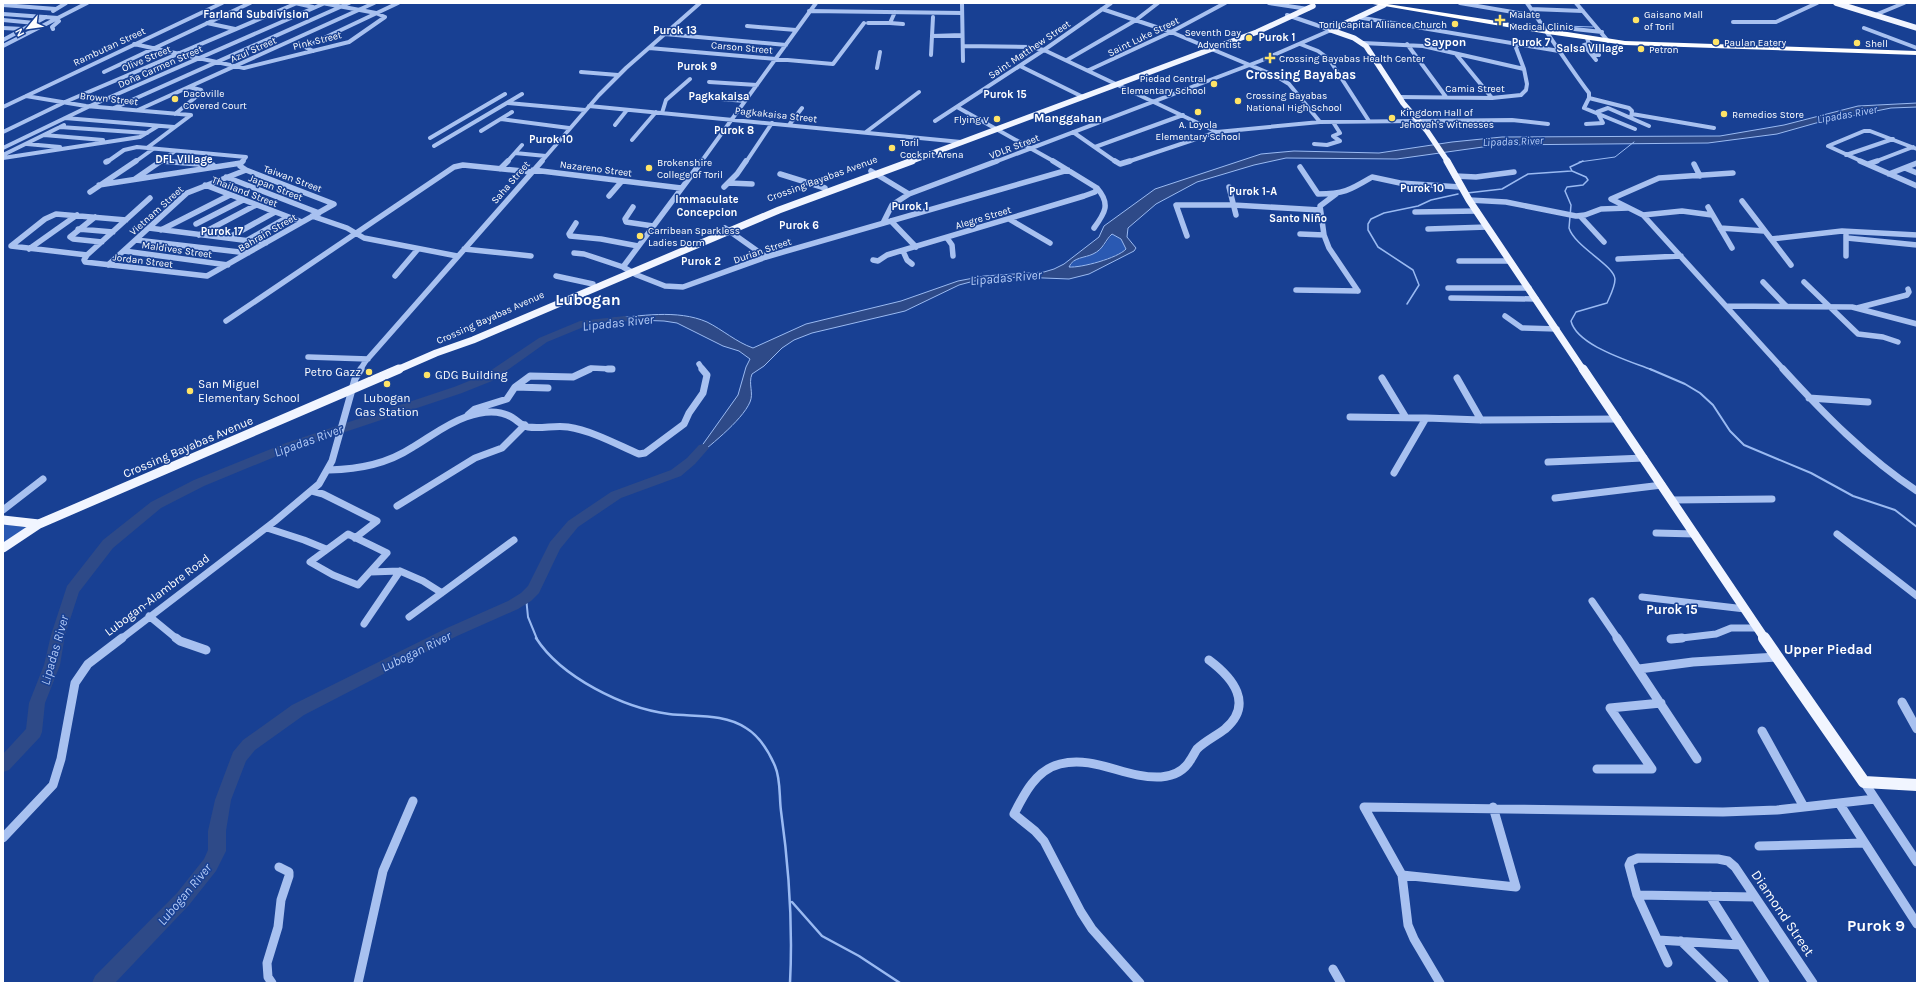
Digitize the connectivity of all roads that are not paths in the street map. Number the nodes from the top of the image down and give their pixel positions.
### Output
1 (14, 3) edge
2 (31, 3) edge
3 (49, 3) edge
4 (66, 3) edge
5 (87, 3) edge
6 (222, 3) edge
7 (250, 3) edge
8 (296, 3) edge
9 (323, 3) edge
10 (349, 3) edge
11 (374, 3) edge
12 (398, 3) edge
13 (700, 3) edge
14 (816, 3) edge
15 (962, 3) edge
16 (1111, 3) edge
17 (1158, 3) edge
18 (1225, 3) edge
19 (1269, 3) edge
20 (1319, 3) edge
21 (1370, 3) edge
22 (1460, 3) edge
23 (1527, 3) edge
24 (1576, 3) edge
25 (1817, 3) edge
26 (1836, 3) edge
27 (1904, 3) edge
28 (1386, 4) edge
29 (3, 5) edge
30 (9, 6) junction
31 (24, 7) junction
32 (313, 7) junction
33 (341, 7) junction
34 (40, 8) junction
35 (1308, 8) junction
36 (1531, 8) junction
37 (56, 9) junction
38 (1102, 9) junction
39 (358, 10) junction
40 (809, 11) junction
41 (1583, 11) junction
42 (872, 12) junction
43 (895, 12) junction
44 (376, 13) junction
45 (962, 13) junction
46 (3, 14) edge
47 (1875, 15) junction
48 (1289, 16) junction
49 (1536, 16) junction
50 (44, 17) junction
51 (855, 17) dead end
52 (933, 17) dead end
53 (1357, 17) junction
54 (57, 18) junction
55 (3, 20) edge
56 (1136, 20) junction
57 (1734, 22) dead end
58 (35, 23) junction
59 (207, 23) junction
60 (891, 23) junction
61 (903, 24) dead end
62 (747, 26) dead end
63 (3, 28) edge
64 (1565, 28) dead end
65 (1864, 28) dead end
66 (1917, 28) edge
67 (23, 29) junction
68 (53, 29) dead end
69 (235, 30) junction
70 (796, 30) junction
71 (1331, 30) junction
72 (1171, 32) junction
73 (1548, 32) junction
74 (1602, 32) junction
75 (665, 34) junction
76 (3, 35) edge
77 (12, 35) junction
78 (962, 35) junction
79 (932, 36) junction
80 (3, 40) edge
81 (1588, 41) junction
82 (1608, 41) junction
83 (1363, 43) junction
84 (134, 44) junction
85 (1300, 44) junction
86 (1407, 44) junction
87 (786, 45) junction
88 (1516, 45) junction
89 (3, 46) edge
90 (963, 46) junction
91 (154, 48) junction
92 (649, 48) junction
93 (1210, 48) junction
94 (1917, 48) edge
95 (1044, 50) junction
96 (313, 51) junction
97 (1559, 51) junction
98 (880, 52) dead end
99 (1917, 53) edge
100 (179, 54) junction
101 (1456, 54) junction
102 (931, 55) dead end
103 (197, 59) junction
104 (777, 59) junction
105 (1067, 60) junction
106 (1596, 60) dead end
107 (963, 61) dead end
108 (216, 62) junction
109 (1250, 64) junction
110 (1020, 66) junction
111 (234, 67) junction
112 (878, 68) dead end
113 (1524, 69) junction
114 (1089, 70) junction
115 (104, 72) dead end
116 (580, 72) dead end
117 (618, 75) junction
118 (690, 79) dead end
119 (709, 82) dead end
120 (1116, 83) junction
121 (757, 85) junction
122 (190, 87) junction
123 (919, 92) dead end
124 (505, 94) dead end
125 (522, 94) dead end
126 (26, 96) junction
127 (1081, 96) junction
128 (697, 97) dead end
129 (1399, 97) junction
130 (1446, 98) junction
131 (1492, 98) junction
132 (1589, 98) junction
133 (745, 101) junction
134 (1154, 101) junction
135 (66, 102) junction
136 (508, 103) junction
137 (88, 106) junction
138 (3, 107) edge
139 (484, 107) junction
140 (114, 108) junction
141 (587, 108) junction
142 (802, 108) dead end
143 (957, 108) junction
144 (497, 109) junction
145 (138, 110) junction
146 (628, 110) junction
147 (512, 112) dead end
148 (659, 112) junction
149 (1597, 112) junction
150 (175, 114) junction
151 (1183, 115) junction
152 (1632, 116) junction
153 (65, 118) junction
154 (77, 119) junction
155 (501, 119) junction
156 (732, 119) junction
157 (935, 121) dead end
158 (1418, 121) junction
159 (1320, 122) junction
160 (1333, 122) junction
161 (1368, 122) junction
162 (772, 123) junction
163 (1548, 124) dead end
164 (1586, 124) dead end
165 (615, 125) dead end
166 (789, 125) junction
167 (158, 126) junction
168 (1649, 126) dead end
169 (60, 127) junction
170 (174, 127) junction
171 (996, 127) junction
172 (569, 128) junction
173 (1714, 128) dead end
174 (1635, 129) dead end
175 (481, 131) dead end
176 (3, 132) edge
177 (866, 132) junction
178 (1073, 132) junction
179 (1217, 132) junction
180 (149, 133) junction
181 (44, 135) junction
182 (430, 138) dead end
183 (1892, 139) junction
184 (632, 140) dead end
185 (116, 141) junction
186 (953, 141) junction
187 (961, 142) junction
188 (26, 144) junction
189 (1314, 144) dead end
190 (522, 145) dead end
191 (434, 146) dead end
192 (3, 147) edge
193 (1095, 147) junction
194 (72, 148) junction
195 (146, 148) junction
196 (1033, 148) junction
197 (1915, 148) edge
198 (153, 149) junction
199 (175, 151) junction
200 (515, 153) junction
201 (3, 155) edge
202 (1846, 155) junction
203 (546, 156) junction
204 (3, 158) edge
205 (160, 161) junction
206 (106, 162) dead end
207 (177, 162) junction
208 (241, 163) junction
209 (1917, 163) edge
210 (1694, 164) dead end
211 (1868, 164) junction
212 (225, 166) junction
213 (1300, 167) dead end
214 (500, 168) junction
215 (1905, 168) junction
216 (246, 170) junction
217 (1068, 170) junction
218 (532, 171) junction
219 (874, 172) junction
220 (1514, 172) dead end
221 (1733, 172) dead end
222 (1917, 173) edge
223 (780, 174) dead end
224 (1889, 174) junction
225 (167, 175) junction
226 (1455, 176) junction
227 (1700, 176) junction
228 (226, 177) junction
229 (133, 180) junction
230 (622, 180) junction
231 (729, 183) junction
232 (752, 184) dead end
233 (99, 185) junction
234 (205, 185) junction
235 (1917, 186) edge
236 (724, 187) dead end
237 (1229, 187) dead end
238 (1460, 187) junction
239 (681, 188) junction
240 (825, 188) junction
241 (1097, 188) junction
242 (90, 192) dead end
243 (909, 194) junction
244 (1336, 194) junction
245 (230, 195) junction
246 (609, 196) dead end
247 (150, 198) dead end
248 (243, 200) junction
249 (1469, 200) junction
250 (1742, 202) dead end
251 (334, 203) joint
252 (256, 205) junction
253 (1234, 205) junction
254 (1269, 206) junction
255 (634, 207) dead end
256 (1708, 207) dead end
257 (1633, 208) junction
258 (1320, 210) junction
259 (1476, 211) junction
260 (275, 212) junction
261 (1415, 212) dead end
262 (319, 213) junction
263 (1269, 213) dead end
264 (77, 215) junction
265 (1236, 215) dead end
266 (1643, 215) junction
267 (1712, 215) junction
268 (312, 216) junction
269 (1580, 216) junction
270 (95, 217) junction
271 (288, 217) junction
272 (1009, 219) junction
273 (126, 220) junction
274 (182, 220) junction
275 (891, 221) junction
276 (302, 222) junction
277 (576, 223) dead end
278 (883, 223) junction
279 (196, 224) junction
280 (653, 226) junction
281 (149, 228) junction
282 (1094, 228) dead end
283 (1487, 228) junction
284 (1720, 228) junction
285 (210, 229) junction
286 (728, 229) junction
287 (1428, 229) dead end
288 (78, 230) junction
289 (162, 230) junction
290 (1764, 231) junction
291 (1842, 231) junction
292 (113, 232) junction
293 (356, 233) junction
294 (1300, 234) dead end
295 (199, 235) junction
296 (1917, 235) edge
297 (1187, 236) dead end
298 (1324, 236) junction
299 (228, 238) junction
300 (947, 238) junction
301 (1847, 238) junction
302 (1771, 239) junction
303 (136, 240) junction
304 (246, 240) junction
305 (102, 242) junction
306 (1604, 242) dead end
307 (266, 243) junction
308 (1050, 243) dead end
309 (1917, 245) edge
310 (638, 246) junction
311 (916, 247) junction
312 (1732, 248) dead end
313 (29, 249) junction
314 (418, 249) junction
315 (464, 249) junction
316 (124, 251) junction
317 (903, 251) junction
318 (248, 253) junction
319 (574, 253) dead end
320 (86, 255) junction
321 (457, 256) junction
322 (531, 256) dead end
323 (953, 256) dead end
324 (1681, 256) junction
325 (1846, 256) dead end
326 (766, 257) junction
327 (1618, 259) dead end
328 (873, 260) dead end
329 (1458, 261) dead end
330 (1510, 261) junction
331 (912, 264) dead end
332 (108, 265) junction
333 (228, 265) junction
334 (1791, 265) dead end
335 (627, 270) junction
336 (208, 276) joint
337 (396, 276) dead end
338 (556, 276) dead end
339 (1763, 282) dead end
340 (1804, 282) dead end
341 (593, 284) junction
342 (1448, 288) dead end
343 (1529, 288) junction
344 (1908, 289) dead end
345 (1296, 290) dead end
346 (1451, 298) dead end
347 (1536, 299) junction
348 (1726, 306) junction
349 (1786, 306) junction
350 (1830, 307) junction
351 (1857, 308) junction
352 (1505, 316) dead end
353 (226, 321) dead end
354 (1917, 324) edge
355 (1557, 330) junction
356 (1898, 342) dead end
357 (436, 353) junction
358 (308, 357) dead end
359 (368, 359) junction
360 (699, 364) dead end
361 (612, 369) dead end
362 (1382, 378) dead end
363 (1457, 378) dead end
364 (515, 387) junction
365 (548, 388) dead end
366 (352, 390) junction
367 (1809, 398) junction
368 (1868, 402) dead end
369 (466, 416) junction
370 (1405, 416) junction
371 (1350, 417) dead end
372 (1426, 418) junction
373 (1618, 419) junction
374 (1481, 420) junction
375 (525, 426) junction
376 (1644, 458) junction
377 (1548, 462) dead end
378 (329, 470) junction
379 (1394, 473) dead end
380 (43, 479) dead end
381 (1662, 485) junction
382 (312, 491) junction
383 (1917, 491) edge
384 (1555, 498) dead end
385 (1772, 499) dead end
386 (1672, 500) junction
387 (397, 506) dead end
388 (3, 510) edge
389 (3, 520) edge
390 (38, 524) junction
391 (267, 528) junction
392 (1656, 534) dead end
393 (1695, 534) junction
394 (1838, 534) dead end
395 (356, 538) junction
396 (514, 540) dead end
397 (3, 548) edge
398 (326, 549) junction
399 (370, 572) junction
400 (400, 572) junction
401 (442, 593) junction
402 (1917, 596) edge
403 (1642, 597) dead end
404 (1592, 601) dead end
405 (1745, 609) junction
406 (150, 616) junction
407 (409, 617) dead end
408 (364, 624) dead end
409 (1758, 628) junction
410 (1671, 639) dead end
411 (206, 650) dead end
412 (1777, 657) junction
413 (1209, 660) dead end
414 (1639, 669) junction
415 (1902, 702) dead end
416 (1661, 703) junction
417 (1917, 729) edge
418 (1762, 731) dead end
419 (1697, 759) dead end
420 (1597, 769) dead end
421 (1864, 782) junction
422 (1917, 785) edge
423 (1875, 799) junction
424 (413, 801) dead end
425 (1839, 803) junction
426 (1493, 807) junction
427 (1804, 807) junction
428 (3, 838) edge
429 (1864, 843) junction
430 (1760, 846) dead end
431 (1917, 862) edge
432 (279, 867) dead end
433 (1402, 875) junction
434 (1637, 895) junction
435 (1710, 896) junction
436 (1755, 897) junction
437 (1917, 924) edge
438 (1658, 940) junction
439 (1681, 942) junction
440 (1740, 945) junction
441 (1668, 963) dead end
442 (1333, 969) dead end
443 (272, 983) edge
444 (358, 983) edge
445 (1140, 983) edge
446 (1341, 983) edge
447 (1440, 983) edge
448 (1724, 983) edge
449 (1765, 983) edge
450 (1813, 983) edge

1 - 30 street
2 - 31 street
3 - 34 street
4 - 37 street
5 - 54 street
6 - 84 street, Rambutan Street
7 - 59 street
8 - 32 street
8 - 69 street, Olive Street
9 - 32 street, Doña Carmen Street
9 - 33 street
9 - 103 street, Doña Carmen Street
10 - 33 street
11 - 39 street, Azul Street
12 - 44 street
13 - 75 street, Saha Street
14 - 40 street
15 - 45 street
16 - 38 street, Saint Matthew Street
17 - 56 street
18 - 72 street, Saint Luke Street
19 - 35 street
20 - 35 main road, Crossing Bayabas Avenue
21 - 28 highway
22 - 49 street
23 - 36 street
24 - 41 street
25 - 57 street
26 - 47 main road
27 - 47 street
28 - 53 main road, VDLR Street
28 - 73 highway
29 - 30 street
30 - 31 street
31 - 34 street
32 - 103 street, Doña Carmen Street
33 - 39 street
33 - 108 street
34 - 37 street
35 - 48 main road, Crossing Bayabas Avenue
36 - 41 street
36 - 49 street
37 - 50 street
38 - 56 street
38 - 95 street, Saint Matthew Street
39 - 44 street
39 - 111 street, Azul Street
40 - 42 street
40 - 70 street
41 - 74 street
42 - 43 street
42 - 51 street
43 - 45 street
43 - 60 street
44 - 96 street
44 - 96 street, Pink Street
45 - 78 street
46 - 50 street
47 - 66 main road
48 - 71 street
48 - 93 main road, Crossing Bayabas Avenue
49 - 73 street
50 - 54 street
50 - 58 street
52 - 79 street
53 - 71 main road, VDLR Street
53 - 88 street
54 - 68 street
54 - 89 street
55 - 58 street
56 - 72 street
56 - 105 street
58 - 67 street
59 - 69 street
59 - 91 street
60 - 61 street
60 - 104 street, Carson Street
62 - 70 street
63 - 67 street
64 - 74 street
65 - 94 street
67 - 77 street
69 - 100 street, Olive Street
70 - 87 street
71 - 83 main road
71 - 85 street, VDLR Street
72 - 93 street
72 - 114 street, Saint Luke Street
73 - 81 highway
73 - 97 street
74 - 82 street
75 - 87 street
75 - 92 street, Saha Street
76 - 77 street
77 - 80 street
78 - 79 street
78 - 90 street
79 - 102 street
81 - 82 highway
81 - 106 street
82 - 99 highway
83 - 86 street
83 - 129 main road
84 - 91 street, Pink Street
84 - 126 street, Rambutan Street
85 - 109 street, VDLR Street
85 - 161 street
86 - 101 street
86 - 130 street
87 - 104 street
88 - 97 street
88 - 113 street, Camia Street
90 - 95 street
90 - 107 street
91 - 100 street, Pink Street
91 - 115 street
92 - 104 street, Carson Street
92 - 117 street, Saha Street
93 - 109 street
93 - 120 main road, Crossing Bayabas Avenue
95 - 105 street
95 - 110 street, Saint Matthew Street
96 - 111 street, Pink Street
97 - 132 street
98 - 112 street
100 - 103 street, Pink Street
100 - 135 street, Olive Street
101 - 113 street
101 - 131 street
103 - 108 street, Pink Street
103 - 137 street, Doña Carmen Street
104 - 121 street
105 - 114 street
108 - 111 street, Pink Street
108 - 140 street
109 - 134 street, VDLR Street
109 - 159 street
110 - 127 street
110 - 143 street, Saint Matthew Street
111 - 122 street, Azul Street
113 - 131 street, Camia Street
114 - 120 street
116 - 117 street
117 - 141 street, Saha Street
118 - 148 street
119 - 121 street
120 - 127 main road, Crossing Bayabas Avenue
120 - 134 street
121 - 133 street
122 - 145 street, Azul Street
122 - 150 street
123 - 177 street
124 - 139 street
125 - 136 street
126 - 135 street, Brown Street
126 - 138 street, Rambutan Street
127 - 171 main road, Crossing Bayabas Avenue
128 - 133 street
129 - 130 street, Camia Street
129 - 158 main road
130 - 131 street, Camia Street
132 - 149 street
132 - 152 street
133 - 156 street
134 - 151 street
134 - 178 street, VDLR Street
135 - 137 street, Brown Street
135 - 176 street, Olive Street
136 - 141 street, Pagkakaisa Street
136 - 144 street
137 - 140 street, Brown Street
137 - 153 street, Doña Carmen Street
137 - 192 street, Doña Carmen Street
139 - 144 street
139 - 182 street
140 - 145 street, Brown Street
141 - 146 street, Pagkakaisa Street
141 - 172 street, Saha Street
142 - 166 street
143 - 157 street, Saint Matthew Street
143 - 171 street
144 - 191 street
145 - 150 street, Brown Street
146 - 148 street, Pagkakaisa Street
146 - 165 street
147 - 155 street
148 - 156 street, Pagkakaisa Street
148 - 184 street
149 - 152 street
149 - 164 street
149 - 174 street
150 - 170 street, Brown Street
151 - 179 street
151 - 193 street
152 - 168 street
152 - 173 street
153 - 154 street
153 - 192 street, Doña Carmen Street
154 - 167 street
154 - 169 street
155 - 172 street
155 - 175 street
156 - 162 street, Pagkakaisa Street
156 - 239 street
158 - 161 street
158 - 163 street
158 - 226 main road
159 - 160 street
159 - 179 street
160 - 161 street
160 - 189 street
162 - 166 street, Pagkakaisa Street
162 - 231 street
166 - 177 street, Pagkakaisa Street
167 - 170 street
167 - 180 street
169 - 180 street
169 - 181 street
170 - 195 street
171 - 186 main road, Crossing Bayabas Avenue
171 - 187 main road, Crossing Bayabas Avenue
171 - 196 street
172 - 203 street, Saha Street
177 - 186 street, Pagkakaisa Street
178 - 193 street
178 - 196 street, VDLR Street
179 - 193 street
180 - 185 street
181 - 185 street
181 - 188 street
183 - 197 street
183 - 202 street
183 - 202 street
185 - 194 street
186 - 187 street, Pagkakaisa Street
186 - 219 main road, Crossing Bayabas Avenue
187 - 219 main road, Crossing Bayabas Avenue
188 - 194 street
188 - 201 street
190 - 200 street
194 - 204 street
195 - 198 street
195 - 206 street
196 - 217 street
196 - 243 street, VDLR Street
197 - 211 street
198 - 199 street
198 - 233 street
199 - 205 street
199 - 208 street
200 - 203 street
200 - 214 street
202 - 211 street
203 - 218 street, Saha Street
205 - 207 street
205 - 229 street
207 - 212 street
207 - 225 street
208 - 212 street
208 - 216 street
209 - 215 street
210 - 227 street
211 - 224 street
212 - 225 street
213 - 244 street
214 - 218 street, Nazareno Street
214 - 293 street, Nazareno Street
215 - 222 street
215 - 224 street
216 - 228 street, Vietnam Street
216 - 251 street, Taiwan Street
217 - 241 street
217 - 275 street, Durian Street
218 - 230 street, Nazareno Street
218 - 315 street, Saha Street
219 - 240 main road, Crossing Bayabas Avenue
219 - 243 street
219 - 286 main road, Crossing Bayabas Avenue
220 - 226 street
221 - 227 street
223 - 240 street
224 - 235 street
225 - 229 street
226 - 238 main road
227 - 257 street
228 - 234 street, Vietnam Street
228 - 262 street, Japan Street
229 - 233 street
230 - 239 street, Nazareno Street
230 - 246 street
231 - 232 street
231 - 236 street
233 - 242 street
234 - 245 street, Thailand Street
234 - 281 street, Vietnam Street
237 - 253 street
238 - 244 street
238 - 249 main road
239 - 280 street
240 - 286 main road, Crossing Bayabas Avenue
241 - 272 street, Alegre Street
241 - 282 street
243 - 278 street, VDLR Street
244 - 258 street
245 - 248 street, Thailand Street
245 - 274 street
247 - 273 street
248 - 252 street, Thailand Street
248 - 279 street
249 - 259 main road
249 - 269 street
250 - 290 street
251 - 262 street, Bahrain Street
252 - 260 street, Thailand Street
252 - 285 street
253 - 254 street
253 - 265 street
253 - 297 street
254 - 258 street
254 - 263 street
255 - 280 street
256 - 267 street
257 - 266 street
257 - 269 street
258 - 298 street
259 - 261 street
259 - 283 main road
260 - 271 street, Thailand Street
260 - 299 street
262 - 268 street, Bahrain Street
264 - 270 street
264 - 313 street
264 - 313 street
266 - 267 street
266 - 324 street
267 - 284 street
268 - 276 street, Bahrain Street
268 - 293 street
269 - 306 street
270 - 273 street
270 - 288 street
271 - 276 street, Thailand Street
271 - 304 street
272 - 300 street, Alegre Street
272 - 308 street
273 - 292 street
274 - 279 street
274 - 289 street
275 - 278 street, Durian Street
275 - 311 street
276 - 307 street, Bahrain Street
277 - 310 street
278 - 326 street, Durian Street
279 - 285 street
280 - 310 street
281 - 289 street
281 - 303 street, Vietnam Street
283 - 287 street
283 - 330 main road
284 - 290 street
284 - 312 street
285 - 295 street
286 - 326 street
286 - 335 main road, Crossing Bayabas Avenue
288 - 292 street
288 - 305 street
289 - 295 street
290 - 302 street
291 - 296 street
291 - 301 street
291 - 302 street
292 - 305 street
293 - 314 street
293 - 353 street
294 - 298 street
295 - 299 street
298 - 345 street
299 - 304 street
300 - 311 street, Alegre Street
300 - 323 street
301 - 309 street
301 - 325 street
302 - 334 street
303 - 316 street, Vietnam Street
303 - 318 street
304 - 307 street
305 - 320 street
307 - 318 street, Bahrain Street
310 - 335 street
311 - 317 street, Alegre Street
313 - 320 street
314 - 321 street
314 - 337 street
315 - 321 street, Saha Street
315 - 322 street
316 - 332 street, Vietnam Street
316 - 333 street, Maldives Street
317 - 328 street, Alegre Street
317 - 331 street
318 - 333 street, Bahrain Street
319 - 335 street, Durian Street
320 - 332 street, Jordan Street
321 - 359 street, Saha Street
324 - 327 street
324 - 348 street
326 - 335 street, Durian Street
329 - 330 street
330 - 343 main road
332 - 336 street, Jordan Street
333 - 336 street, Bahrain Street
335 - 341 main road, Crossing Bayabas Avenue
335 - 357 main road, Crossing Bayabas Avenue
338 - 341 street
339 - 349 street
340 - 350 street
341 - 357 main road, Crossing Bayabas Avenue
342 - 343 street
343 - 347 main road
344 - 351 street
346 - 347 street
347 - 355 main road
348 - 349 street
348 - 367 street
349 - 350 street
350 - 351 street
350 - 356 street
351 - 354 street
352 - 355 street
355 - 373 main road
357 - 366 main road, Crossing Bayabas Avenue
358 - 359 street
359 - 366 street, Saha Street
360 - 375 street
361 - 364 street
362 - 370 street
363 - 374 street
364 - 365 street
364 - 369 street
366 - 378 street, Lubogan-Alambre Road
366 - 390 main road, Crossing Bayabas Avenue
367 - 368 street
367 - 383 street
369 - 375 street
369 - 378 street
370 - 371 street
370 - 372 street
372 - 374 street
372 - 379 street
373 - 374 street
373 - 376 main road
375 - 387 street
376 - 377 street
376 - 381 main road
378 - 382 street, Lubogan-Alambre Road
380 - 388 street
381 - 384 street
381 - 386 main road
382 - 391 street, Lubogan-Alambre Road
382 - 395 street
385 - 386 street
386 - 393 main road
389 - 390 main road
390 - 397 main road, Crossing Bayabas Avenue
391 - 398 street
391 - 406 street, Lubogan-Alambre Road
392 - 393 street
393 - 405 main road
394 - 402 street
395 - 398 street
395 - 399 street
396 - 401 street
398 - 399 street
399 - 400 street
400 - 401 street
400 - 408 street
401 - 407 street
403 - 405 street
404 - 414 street
405 - 409 main road
406 - 411 street
406 - 428 street, Lubogan-Alambre Road
409 - 410 street
409 - 412 main road
412 - 414 street
412 - 421 main road
413 - 445 street
414 - 416 street
415 - 417 street
416 - 419 street
416 - 420 street
418 - 427 street
421 - 422 main road
421 - 423 street
423 - 425 street
423 - 431 street
424 - 444 street
425 - 427 street
425 - 429 street
426 - 427 street
426 - 433 street
426 - 433 street
429 - 430 street
429 - 437 street
432 - 443 street
433 - 447 street
434 - 435 street
434 - 436 street, Diamond Street
434 - 438 street
435 - 436 street
435 - 440 street
436 - 450 street, Diamond Street
438 - 439 street
438 - 441 street
439 - 440 street
439 - 448 street
440 - 449 street
442 - 446 street

